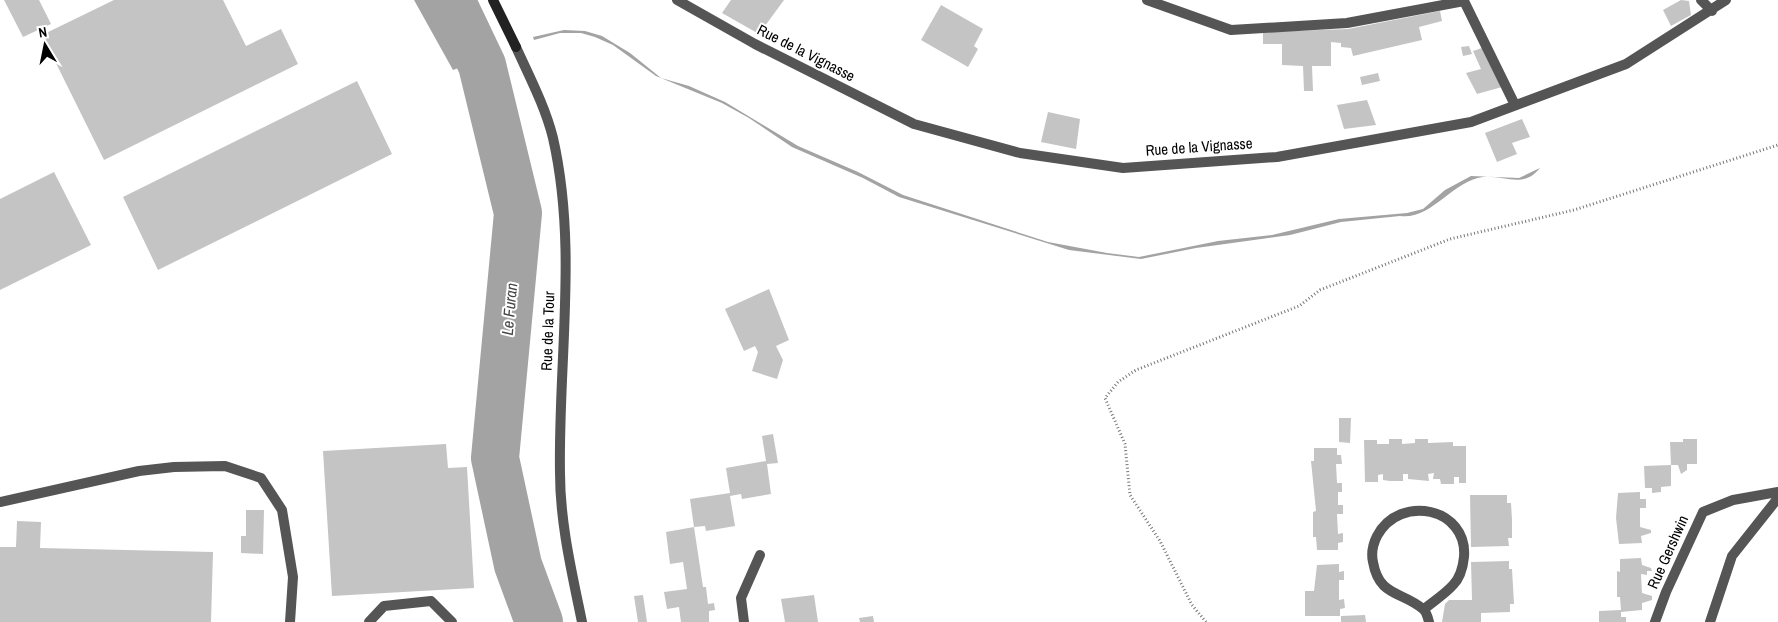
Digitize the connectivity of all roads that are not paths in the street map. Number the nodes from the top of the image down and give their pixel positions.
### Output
1 (493, 0) edge
2 (677, 0) edge
3 (1147, 0) edge
4 (1701, 0) edge
5 (1726, 0) edge
6 (1712, 11) junction
7 (516, 47) joint
8 (1515, 105) junction
9 (1778, 492) edge
10 (1778, 498) edge
11 (0, 502) edge
12 (760, 555) dead end
13 (1424, 609) junction
14 (290, 622) edge
15 (369, 622) edge
16 (452, 622) edge
17 (582, 622) edge
18 (744, 622) edge
19 (1429, 622) edge
20 (1656, 622) edge
21 (1710, 622) edge

1 - 7 main road
2 - 8 street, Rue de la Vignasse
3 - 8 street
4 - 6 street
5 - 6 street, Rue de la Vignasse
6 - 8 street, Rue de la Vignasse
7 - 17 street, Rue de la Tour
9 - 20 street, Rue Gershwin
10 - 21 street
11 - 14 street
12 - 18 street
13 - 13 street
13 - 19 street
15 - 16 street

